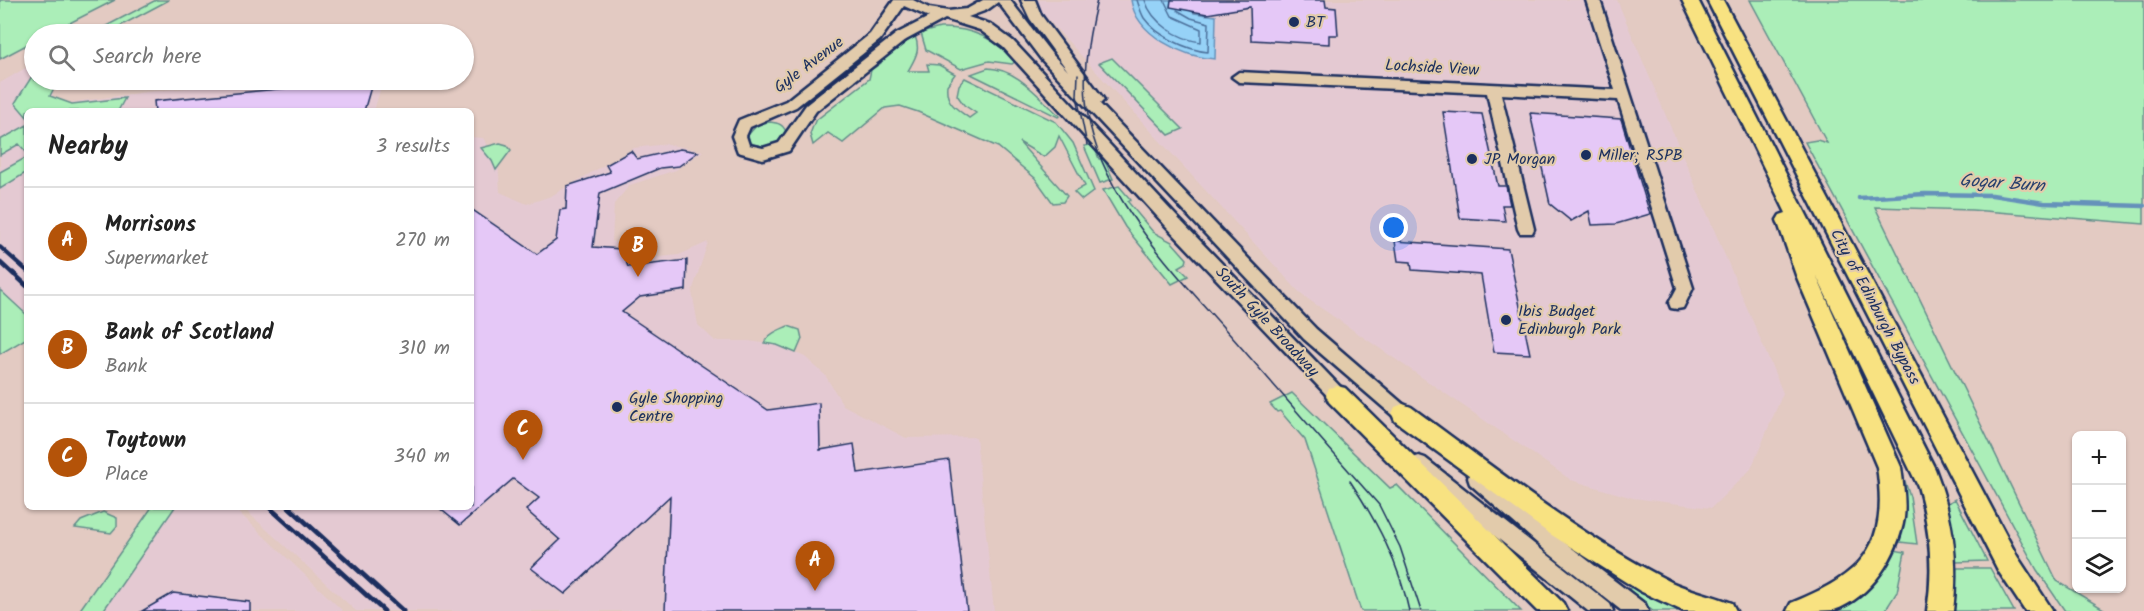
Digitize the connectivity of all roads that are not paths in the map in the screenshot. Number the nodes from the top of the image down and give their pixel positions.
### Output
1 (903, 0) edge
2 (992, 0) edge
3 (1003, 0) edge
4 (1028, 0) edge
5 (1593, 0) edge
6 (1690, 0) edge
7 (1715, 0) edge
8 (947, 16) junction
9 (1239, 77) dead end
10 (1329, 81) junction
11 (1493, 89) junction
12 (1623, 95) junction
13 (1330, 96) dead end
14 (1116, 129) junction
15 (1760, 144) junction
16 (1526, 229) dead end
17 (1677, 303) dead end
18 (1337, 395) junction
19 (1403, 414) junction
20 (1554, 611) edge
21 (1603, 611) edge
22 (1638, 611) edge
23 (1723, 611) edge
24 (1800, 611) edge
25 (1940, 611) edge
26 (2040, 611) edge

1 - 8 street, South Gyle Broadway
1 - 8 street, Gyle Avenue
2 - 8 street
3 - 14 street, South Gyle Broadway
4 - 14 street
5 - 12 street
6 - 15 main road, City of Edinburgh Bypass
7 - 26 main road, City of Edinburgh Bypass
8 - 18 street, South Gyle Broadway
9 - 10 street, Lochside View
10 - 11 street, Lochside View
10 - 13 street
11 - 12 street, Lochside View
11 - 16 street
12 - 17 street
14 - 19 street, South Gyle Broadway
15 - 24 main road
15 - 25 main road, City of Edinburgh Bypass
18 - 20 main road
18 - 21 street, South Gyle Broadway
19 - 22 street, South Gyle Broadway
19 - 23 main road

